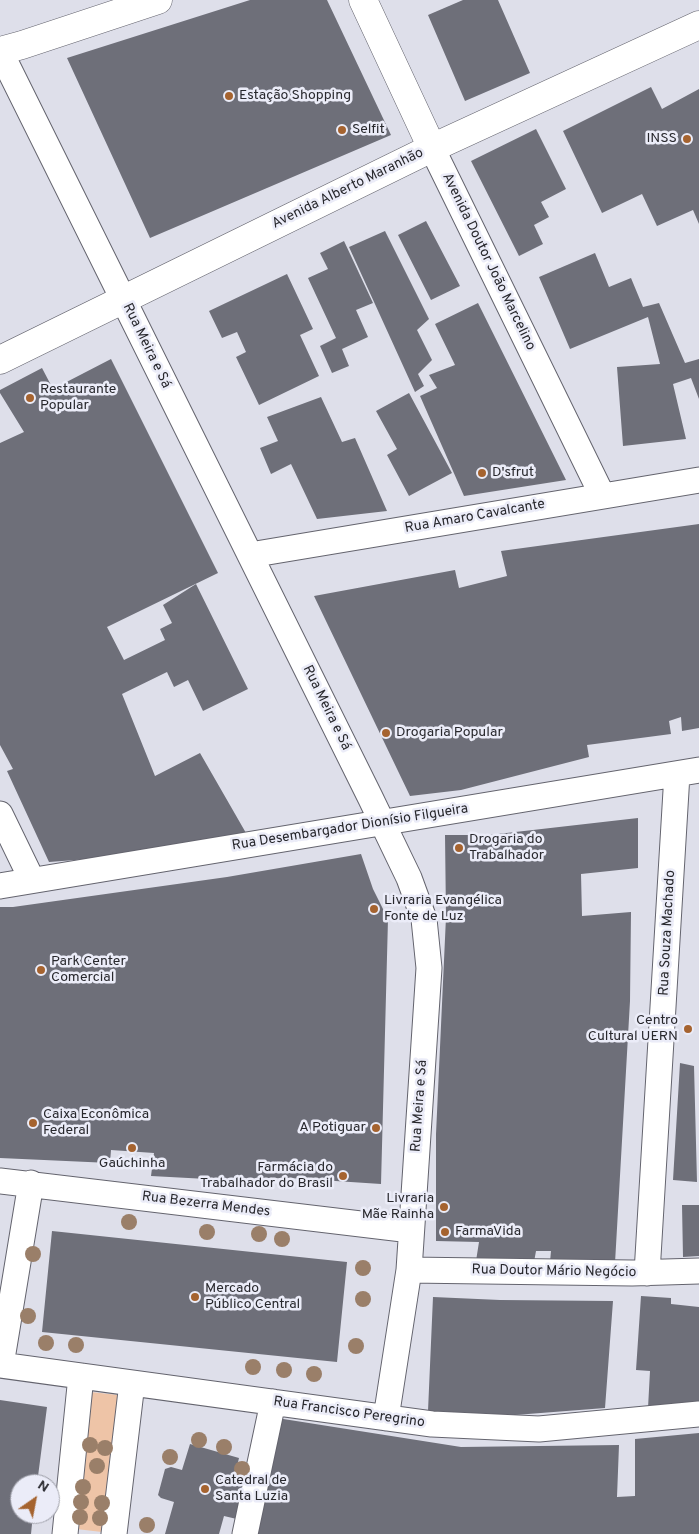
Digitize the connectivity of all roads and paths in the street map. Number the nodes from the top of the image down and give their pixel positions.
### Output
1 (158, 0) edge
2 (363, 0) edge
3 (699, 25) edge
4 (0, 51) edge
5 (432, 148) junction
6 (123, 300) junction
7 (0, 360) edge
8 (699, 480) edge
9 (602, 495) junction
10 (250, 555) junction
11 (688, 772) edge
12 (0, 814) edge
13 (382, 823) junction
14 (32, 880) junction
15 (0, 886) edge
16 (0, 1180) edge
17 (31, 1183) junction
18 (411, 1230) junction
19 (409, 1270) junction
20 (699, 1271) edge
21 (647, 1273) junction
22 (1, 1365) edge
23 (81, 1376) junction
24 (132, 1383) junction
25 (273, 1402) junction
26 (699, 1414) edge
27 (386, 1418) junction
28 (65, 1534) edge
29 (114, 1534) edge
30 (245, 1534) edge

1 - 4 main road
2 - 5 main road, Avenida Doutor João Marcelino
3 - 5 main road, Avenida Alberto Maranhão
4 - 6 street, Rua Meira e Sá
5 - 6 main road, Avenida Alberto Maranhão
5 - 9 street, Avenida Doutor João Marcelino
6 - 7 main road, Avenida Alberto Maranhão
6 - 10 street, Rua Meira e Sá
8 - 9 street, Rua Amaro Cavalcante
9 - 10 street, Rua Amaro Cavalcante
10 - 13 street, Rua Meira e Sá
11 - 13 street, Rua Desembargador Dionísio Filgueira
11 - 21 street, Rua Souza Machado
12 - 14 street
13 - 14 street, Rua Desembargador Dionísio Filgueira
13 - 18 street, Rua Meira e Sá
14 - 15 street, Rua Desembargador Dionísio Filgueira
16 - 17 street, Rua Bezerra Mendes
17 - 18 street, Rua Bezerra Mendes
17 - 22 street
18 - 19 street, Rua Meira e Sá
19 - 21 street, Rua Doutor Mário Negócio
19 - 27 street, Rua Meira e Sá
20 - 21 street, Rua Doutor Mário Negócio
22 - 23 street, Rua Francisco Peregrino
23 - 24 street, Rua Francisco Peregrino
23 - 28 street
24 - 25 street, Rua Francisco Peregrino
24 - 29 street
25 - 27 street, Rua Francisco Peregrino
25 - 30 street
26 - 27 street, Rua Francisco Peregrino

